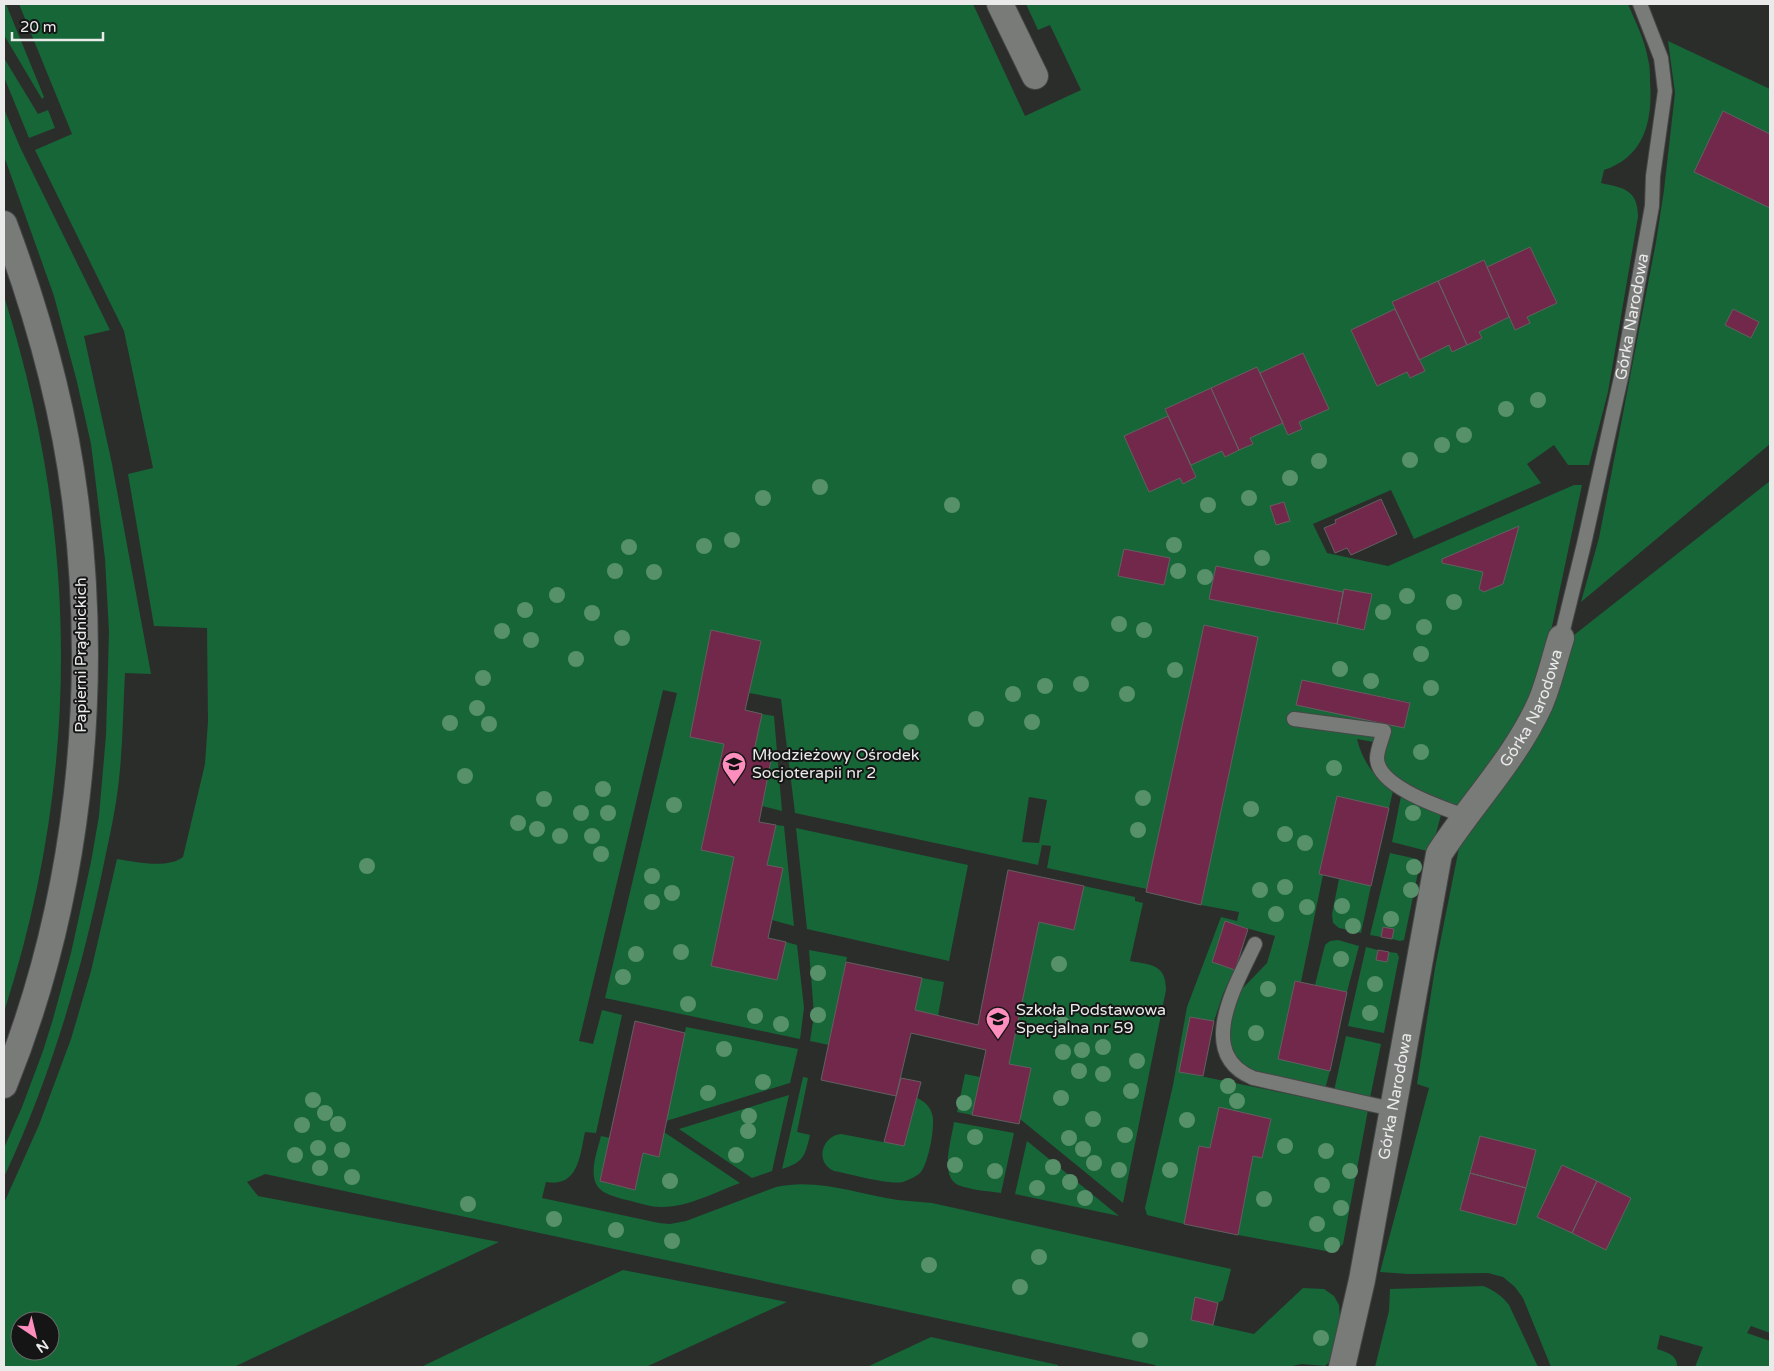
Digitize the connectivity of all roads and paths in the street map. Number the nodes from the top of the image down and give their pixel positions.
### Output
1 (1000, 4) edge
2 (1640, 4) edge
3 (1035, 76) dead end
4 (4, 224) edge
5 (1561, 638) joint
6 (1294, 719) dead end
7 (1465, 816) junction
8 (1255, 944) dead end
9 (4, 1085) edge
10 (1392, 1110) junction
11 (1342, 1367) edge

1 - 3 street
2 - 5 lane, Górka Narodowa
4 - 9 street, Papierni Prądnickich
5 - 7 street, Górka Narodowa
6 - 7 lane
7 - 10 street, Górka Narodowa
8 - 10 lane
10 - 11 street, Górka Narodowa

